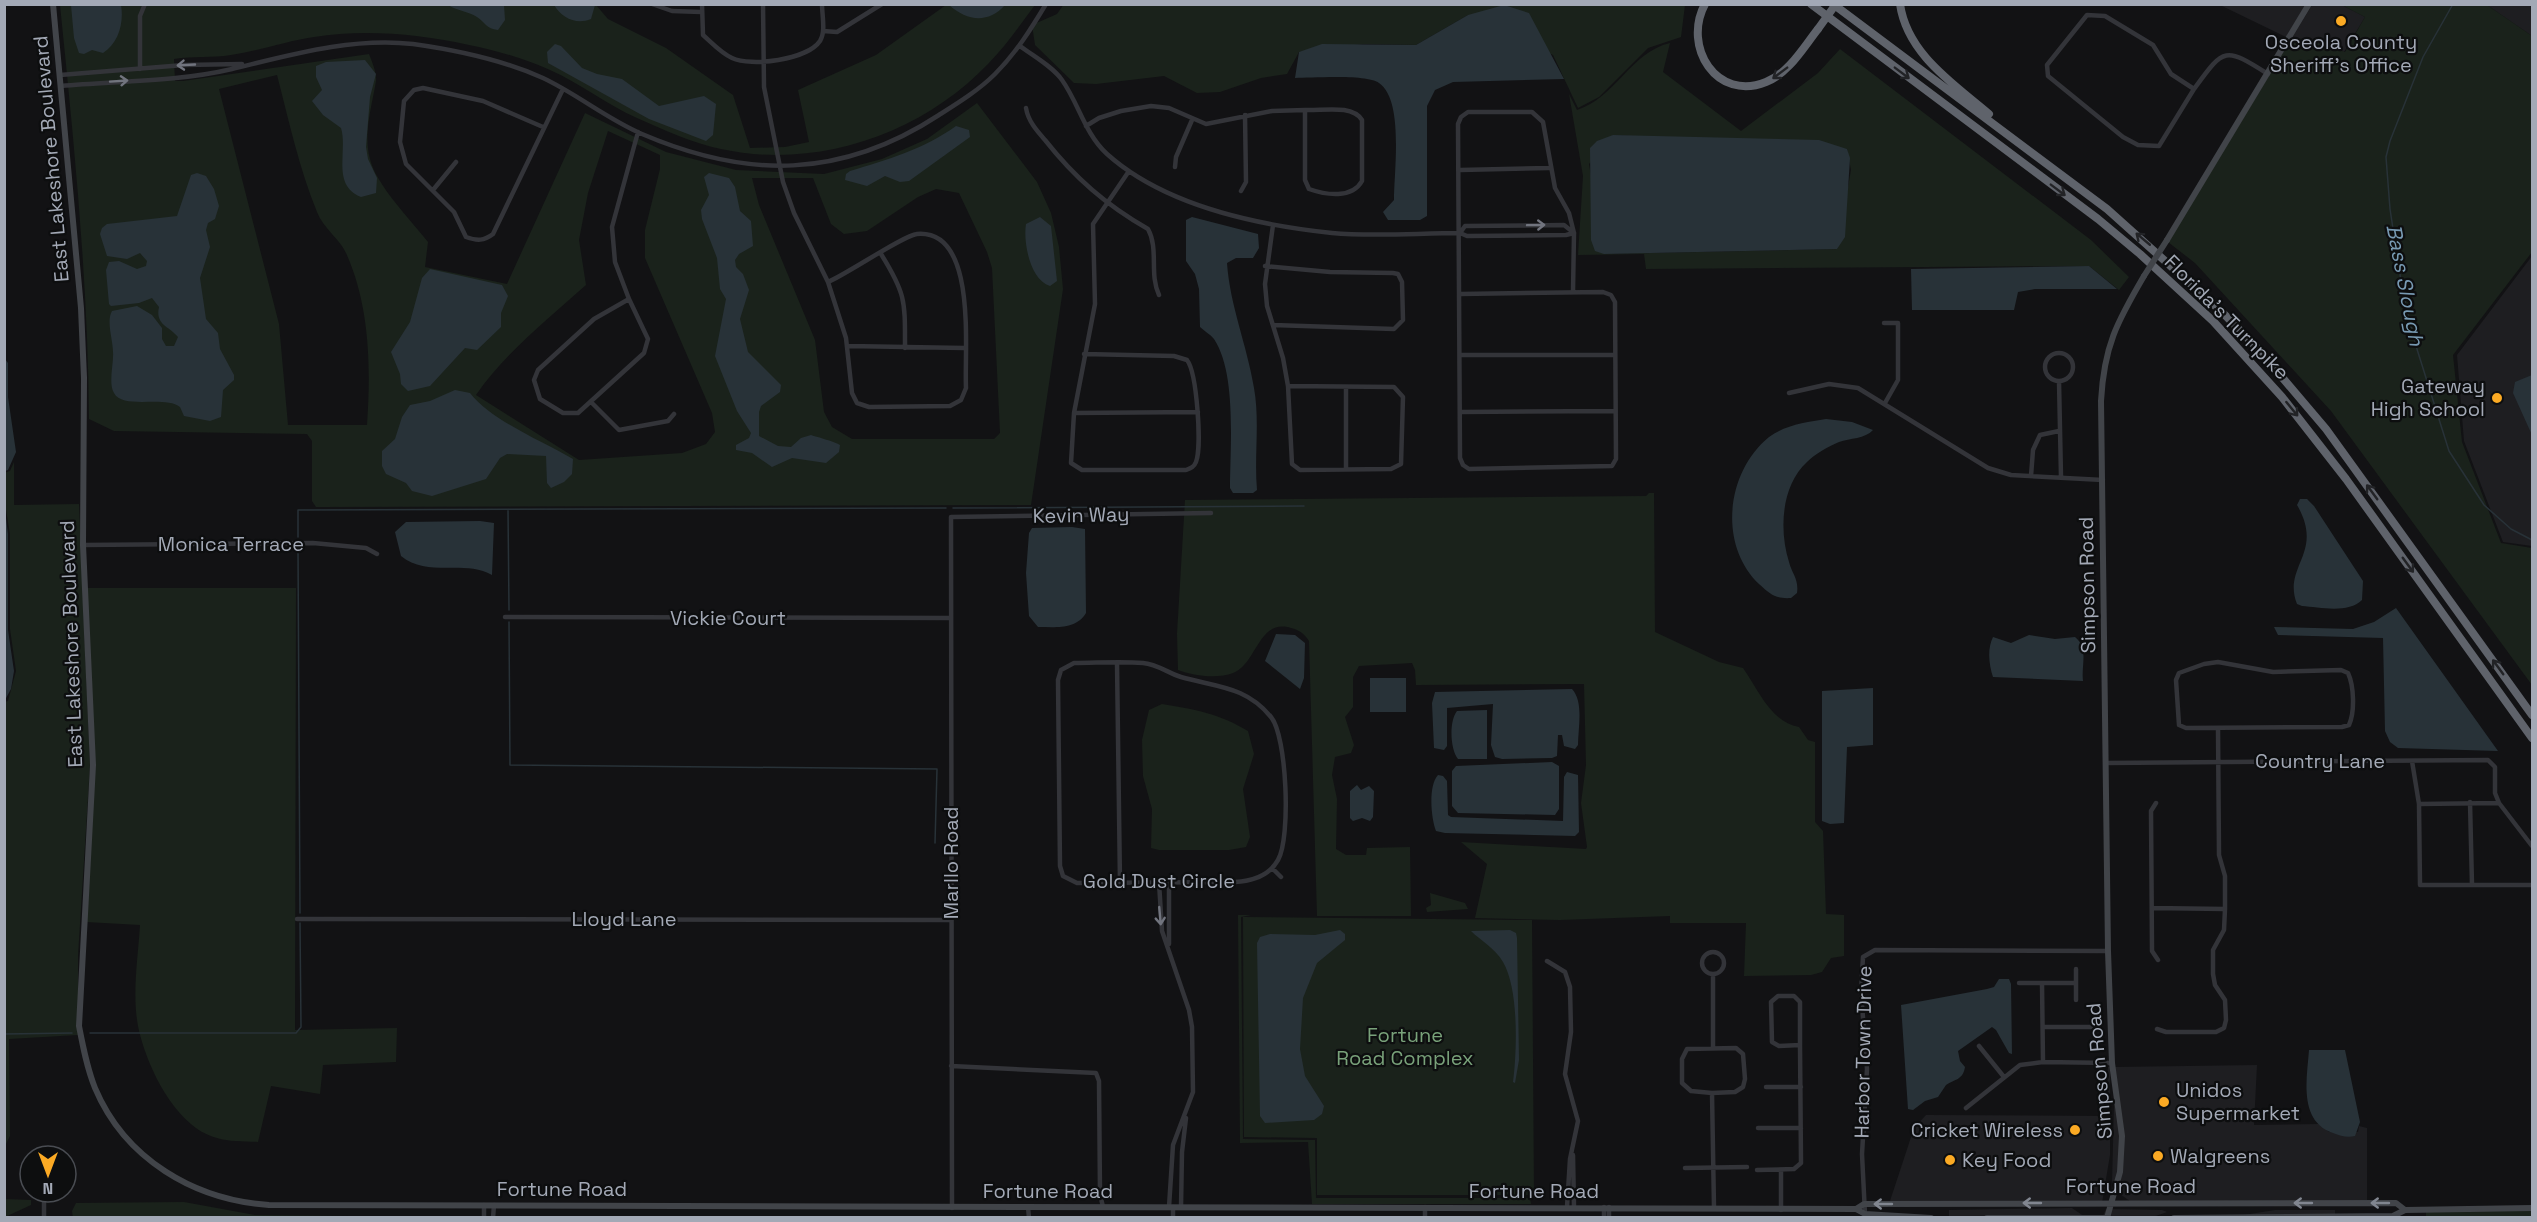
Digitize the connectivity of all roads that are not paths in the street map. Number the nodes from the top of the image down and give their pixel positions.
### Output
1 (53, 4) edge
2 (145, 4) edge
3 (652, 4) edge
4 (702, 4) edge
5 (763, 4) edge
6 (822, 4) edge
7 (882, 4) edge
8 (1046, 4) edge
9 (1705, 4) edge
10 (1802, 4) edge
11 (1811, 4) edge
12 (1835, 4) edge
13 (1900, 4) edge
14 (2309, 4) edge
15 (701, 12) junction
16 (823, 31) junction
17 (1855, 38) junction
18 (1020, 46) junction
19 (762, 61) junction
20 (245, 64) junction
21 (140, 69) junction
22 (2268, 74) junction
23 (60, 75) junction
24 (61, 86) junction
25 (563, 89) junction
26 (2194, 89) junction
27 (1026, 108) dead end
28 (1305, 110) junction
29 (1245, 115) junction
30 (1192, 120) junction
31 (1086, 126) junction
32 (543, 127) junction
33 (638, 132) junction
34 (2027, 149) junction
35 (456, 162) dead end
36 (781, 166) junction
37 (1176, 167) dead end
38 (1549, 168) junction
39 (1460, 170) junction
40 (1129, 171) junction
41 (433, 190) junction
42 (1241, 191) dead end
43 (1107, 204) junction
44 (1273, 225) junction
45 (1518, 226) junction
46 (1460, 233) junction
47 (1574, 233) junction
48 (1518, 236) junction
49 (881, 254) junction
50 (1265, 266) junction
51 (828, 282) junction
52 (1573, 292) junction
53 (1460, 294) junction
54 (1160, 295) dead end
55 (629, 299) junction
56 (1884, 323) dead end
57 (1274, 325) junction
58 (848, 346) junction
59 (905, 348) junction
60 (964, 348) junction
61 (1084, 354) junction
62 (1461, 355) junction
63 (1614, 355) junction
64 (2059, 381) junction
65 (1288, 386) junction
66 (1346, 387) junction
67 (1789, 393) dead end
68 (591, 402) junction
69 (1885, 403) junction
70 (1614, 411) junction
71 (1198, 412) junction
72 (1461, 412) junction
73 (1074, 413) junction
74 (674, 414) dead end
75 (2059, 431) junction
76 (1346, 469) junction
77 (2031, 476) junction
78 (2061, 477) junction
79 (2103, 480) junction
80 (1211, 513) dead end
81 (951, 517) joint
82 (83, 546) junction
83 (377, 554) dead end
84 (505, 617) dead end
85 (951, 618) junction
86 (1117, 663) junction
87 (2532, 715) edge
88 (2217, 728) junction
89 (2532, 738) edge
90 (2218, 761) junction
91 (2412, 761) junction
92 (2106, 763) junction
93 (2470, 802) junction
94 (2156, 803) dead end
95 (2499, 803) junction
96 (2419, 804) junction
97 (2532, 846) edge
98 (1272, 868) junction
99 (1281, 877) dead end
100 (1159, 882) junction
101 (1169, 882) junction
102 (1120, 883) junction
103 (2472, 885) junction
104 (2532, 885) edge
105 (2152, 908) junction
106 (2225, 909) junction
107 (297, 919) dead end
108 (950, 920) junction
109 (1169, 947) junction
110 (2108, 951) junction
111 (2158, 960) dead end
112 (1547, 961) dead end
113 (2076, 969) dead end
114 (1713, 975) junction
115 (2019, 983) dead end
116 (2042, 983) junction
117 (2076, 983) junction
118 (2076, 1000) dead end
119 (2043, 1027) junction
120 (2092, 1027) dead end
121 (2157, 1029) dead end
122 (1800, 1045) junction
123 (1979, 1046) dead end
124 (1713, 1047) junction
125 (2043, 1062) junction
126 (2112, 1063) junction
127 (951, 1066) junction
128 (2004, 1077) junction
129 (1766, 1087) dead end
130 (1801, 1087) junction
131 (1712, 1093) junction
132 (1966, 1108) dead end
133 (1188, 1109) junction
134 (1758, 1128) dead end
135 (1801, 1128) junction
136 (1171, 1161) junction
137 (1182, 1162) junction
138 (1747, 1167) dead end
139 (1685, 1168) dead end
140 (1713, 1168) junction
141 (1757, 1170) dead end
142 (1781, 1170) junction
143 (240, 1203) joint
144 (1864, 1204) junction
145 (484, 1205) junction
146 (494, 1205) junction
147 (2112, 1205) junction
148 (1028, 1207) junction
149 (1103, 1207) junction
150 (1171, 1207) junction
151 (1181, 1207) junction
152 (1425, 1207) junction
153 (1571, 1207) junction
154 (1606, 1207) junction
155 (952, 1208) junction
156 (1714, 1208) junction
157 (2532, 1208) edge
158 (1856, 1209) junction
159 (1781, 1210) junction
160 (2409, 1213) edge
161 (1865, 1214) junction
162 (2423, 1214) edge
163 (2078, 1217) edge
164 (484, 1218) edge
165 (494, 1218) edge
166 (1029, 1218) edge
167 (1173, 1218) edge
168 (1425, 1218) edge
169 (1604, 1218) edge
170 (1609, 1218) edge
171 (1931, 1218) edge
172 (1987, 1218) edge
173 (2106, 1218) edge
174 (2174, 1218) edge

1 - 23 street, East Lakeshore Boulevard
2 - 21 street
3 - 15 street
4 - 15 street
5 - 19 street
6 - 16 street
7 - 16 street
8 - 18 street
12 -> 9 highway, bridge
10 - 17 highway
11 - 17 highway, Florida's Turnpike
12 - 34 highway, Florida's Turnpike
13 - 34 highway
14 - 22 street, Simpson Road
15 - 19 street
16 - 19 street
17 -> 89 highway, Florida's Turnpike
18 - 31 street
18 - 36 street
19 - 36 street
20 -> 21 street
24 -> 20 street
20 - 25 street
21 - 23 street
22 - 26 street
22 - 79 street, Simpson Road, bridge
23 - 24 street, East Lakeshore Boulevard
24 - 82 street, East Lakeshore Boulevard
25 - 32 street
25 - 33 street
26 - 26 street
27 - 43 street
28 - 28 street
28 - 29 street
29 - 30 street
29 - 42 street
30 - 31 street
30 - 37 street
31 - 40 street
32 - 41 street
32 - 41 street
33 - 36 street
33 - 55 street
87 -> 34 highway, Florida's Turnpike
35 - 41 street
36 - 51 street
38 - 39 street
38 - 39 street
38 - 47 street
39 - 46 street
40 - 43 street
40 - 44 street
43 - 54 street
43 - 61 street
44 - 46 street
44 - 50 street
45 - 46 street
45 -> 47 street
45 - 48 street
46 - 48 street
46 - 53 street
47 - 48 street
47 - 52 street
49 - 51 street
49 - 59 street
49 - 60 street
50 - 57 street
50 - 57 street
51 - 58 street
52 - 53 street
52 - 63 street
53 - 62 street
55 - 68 street
55 - 68 street
56 - 69 street
57 - 65 street
58 - 59 street
58 - 60 street
59 - 60 street
61 - 71 street
61 - 73 street
62 - 63 street
62 - 72 street
63 - 70 street
64 - 64 street
64 - 75 street
65 - 66 street
65 - 76 street
66 - 76 street
66 - 76 street
67 - 69 street
68 - 74 street
69 - 77 street
70 - 72 street
70 - 72 street
71 - 73 street
71 - 73 street
75 - 77 street
75 - 78 street
77 - 78 street
78 - 79 street
79 - 92 street, Simpson Road
80 - 81 street, Kevin Way
81 - 85 street, Marllo Road
82 - 83 street, Monica Terrace
82 - 143 street, East Lakeshore Boulevard
84 - 85 street, Vickie Court
85 - 108 street, Marllo Road
86 - 98 street, Gold Dust Circle
86 - 102 street
86 - 102 street, Gold Dust Circle
88 - 88 street
88 - 90 street
90 - 91 street, Country Lane
90 - 92 street, Country Lane
90 - 106 street
91 - 95 street, Country Lane
91 - 96 street
92 - 110 street, Simpson Road
93 - 95 street
93 - 96 street
93 - 103 street
94 - 105 street
95 - 97 street
96 - 103 street
98 - 99 street
98 - 101 street, Gold Dust Circle
100 - 101 street, Gold Dust Circle
100 - 102 street, Gold Dust Circle
100 -> 109 street
101 - 109 street
103 - 104 street
105 - 106 street
105 - 111 street
106 - 121 street
107 - 108 street, Lloyd Lane
108 - 127 street, Marllo Road
109 - 133 street
110 - 126 street, Simpson Road
110 - 144 street, Harbor Town Drive
112 - 153 street
113 - 117 street
114 - 114 street
114 - 124 street
115 - 116 street
116 - 117 street
116 - 119 street
117 - 118 street
119 - 120 street
119 - 125 street
122 - 122 street
122 - 130 street
123 - 128 street
124 - 131 street
124 - 131 street
125 - 126 street
125 - 128 street
126 - 147 street, Simpson Road
127 - 149 street
127 - 155 street, Marllo Road
128 - 132 street
129 - 130 street
130 - 135 street
131 - 140 street
133 - 136 street
133 - 137 street
134 - 135 street
135 - 142 street
136 - 137 street
136 - 150 street
137 - 151 street
138 - 140 street
139 - 140 street
140 - 156 street
141 - 142 street
142 - 159 street
143 - 145 street, Fortune Road
147 -> 144 street, Fortune Road
144 - 158 street
144 - 161 street, Harbor Town Drive
145 - 146 street, Fortune Road
145 - 164 street
146 - 155 street, Fortune Road
146 - 165 street
160 -> 147 street, Fortune Road
147 - 173 street, Simpson Road
148 - 149 street, Fortune Road
148 - 155 street, Fortune Road
148 - 166 street
149 - 150 street, Fortune Road
150 - 151 street, Fortune Road
150 - 167 street
151 - 152 street, Fortune Road
152 - 153 street, Fortune Road
152 - 168 street
153 - 154 street, Fortune Road
154 - 156 street, Fortune Road
154 - 169 street
154 - 170 street
156 - 159 street, Fortune Road
157 - 162 street, Fortune Road
158 - 159 street, Fortune Road
158 - 161 street, Fortune Road
160 - 162 street, Fortune Road
160 - 174 street, Fortune Road
161 - 171 street, Fortune Road
163 - 172 street, Fortune Road
163 - 173 street, Fortune Road

